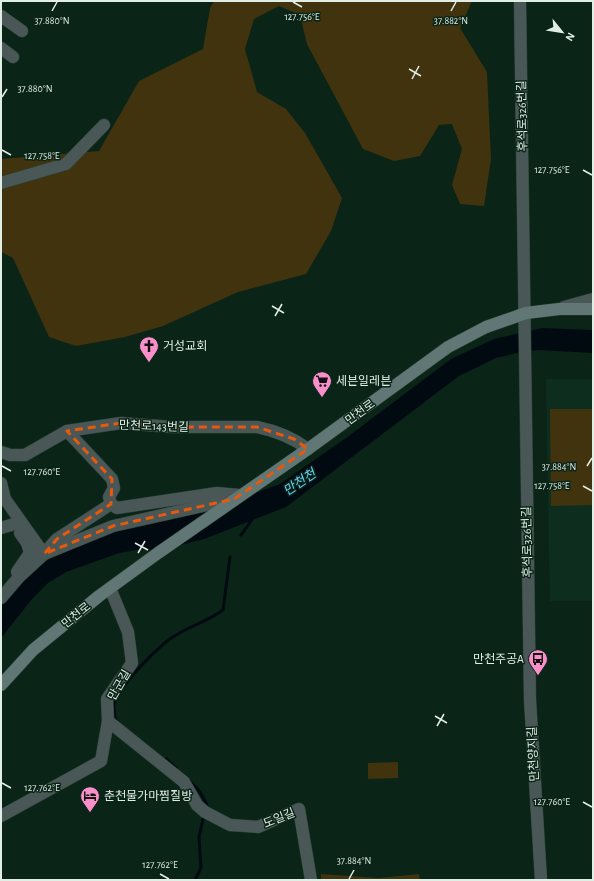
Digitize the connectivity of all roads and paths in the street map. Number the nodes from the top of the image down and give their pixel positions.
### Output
1 (520, 1) edge
2 (1, 16) edge
3 (22, 31) dead end
4 (1, 48) edge
5 (13, 56) dead end
6 (104, 125) dead end
7 (1, 183) edge
8 (593, 299) edge
9 (559, 309) junction
10 (593, 309) edge
11 (526, 313) junction
12 (67, 431) junction
13 (308, 449) junction
14 (1, 452) edge
15 (1, 483) edge
16 (235, 498) junction
17 (1, 502) edge
18 (111, 504) junction
19 (14, 524) junction
20 (1, 528) edge
21 (44, 554) junction
22 (110, 588) junction
23 (1, 591) edge
24 (1, 598) edge
25 (1, 685) edge
26 (530, 700) joint
27 (108, 721) junction
28 (1, 816) edge
29 (311, 880) edge
30 (540, 880) edge

1 - 11 street, 후석로326번길
2 - 3 street
4 - 5 street
6 - 7 street
8 - 9 street, 만천로
9 - 10 street, 만천로
9 - 11 street, 만천로
11 - 13 street, 만천로
11 - 26 street, 후석로326번길
12 - 13 street, 만천로143번길
12 - 14 street, 만천로143번길
12 - 18 street
13 - 16 street, 만천로
15 - 21 street
16 - 18 street
16 - 21 street
16 - 22 street, 만천로
17 - 19 street
18 - 21 street
19 - 20 street
19 - 23 street
21 - 24 street
22 - 25 street, 만천로
22 - 27 street, 만군길
26 - 30 street, 만천양지길
27 - 28 street, 만군길
27 - 29 street, 도일길

